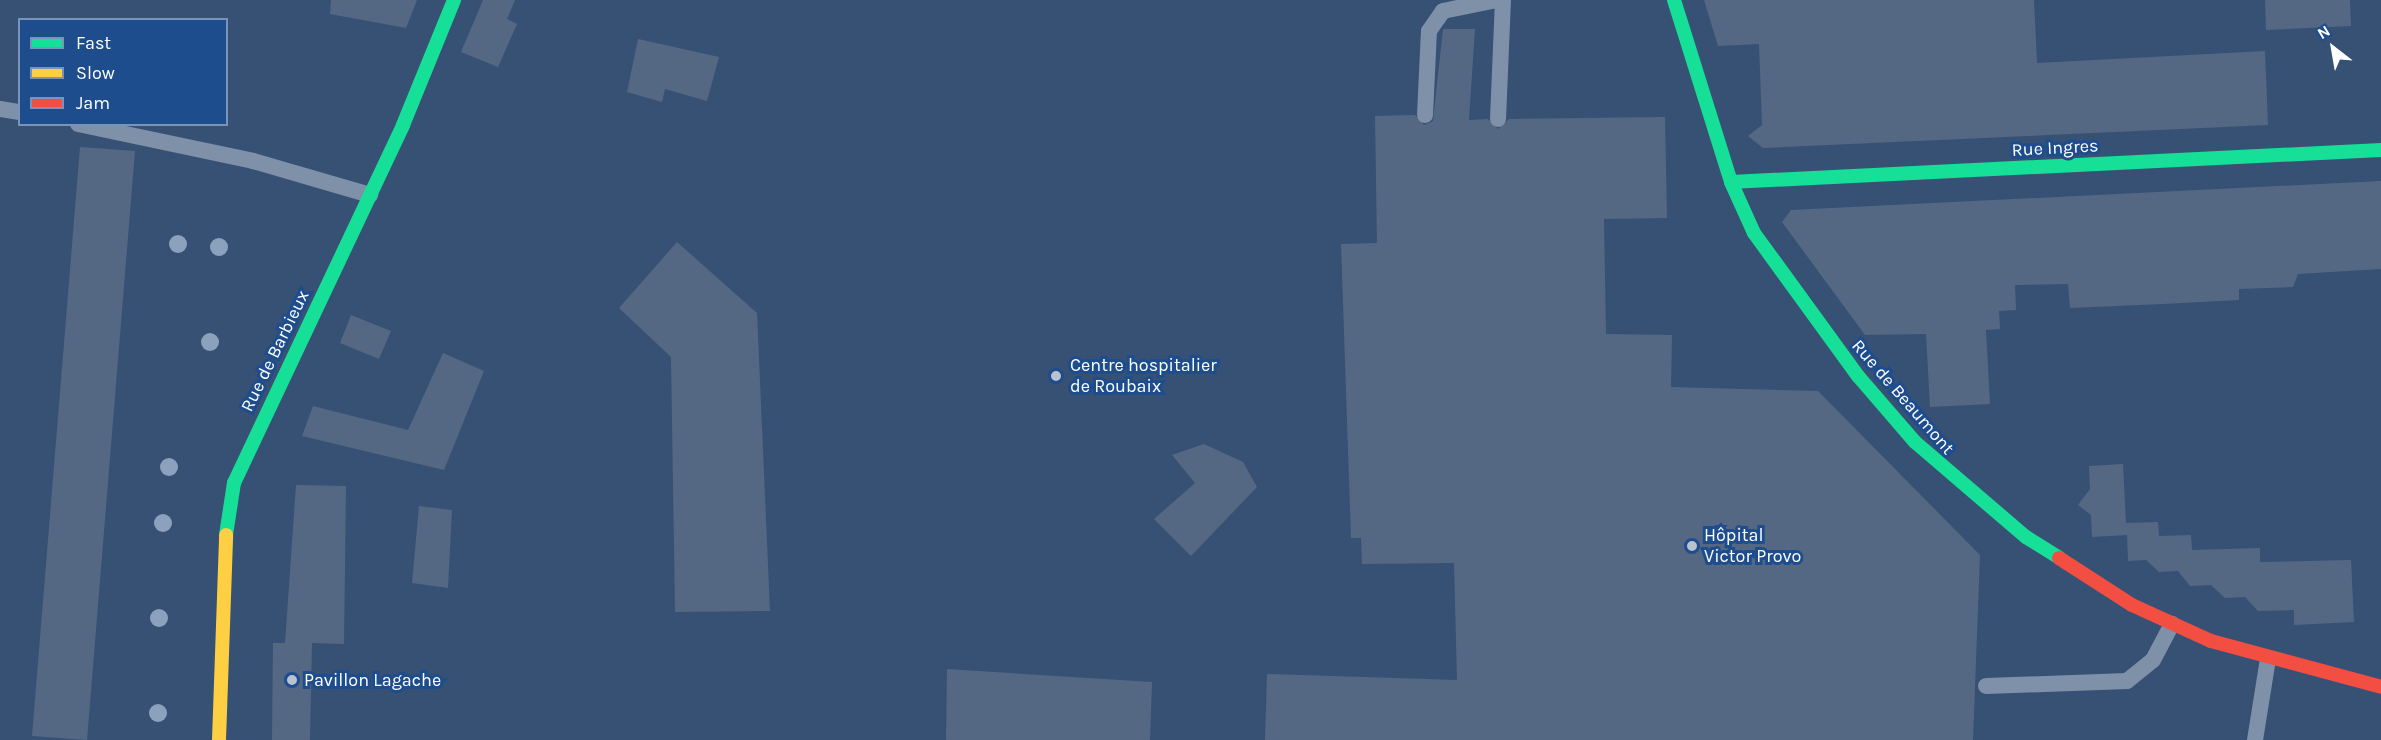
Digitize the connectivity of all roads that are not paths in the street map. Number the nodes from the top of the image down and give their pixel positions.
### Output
1 (454, 0) edge
2 (1496, 0) edge
3 (1503, 0) edge
4 (1674, 0) edge
5 (0, 109) edge
6 (18, 112) edge
7 (1425, 115) dead end
8 (1498, 119) dead end
9 (87, 126) edge
10 (2381, 150) edge
11 (1731, 182) junction
12 (370, 195) junction
13 (2172, 624) junction
14 (2268, 659) junction
15 (1986, 686) dead end
16 (2381, 687) edge
17 (219, 740) edge
18 (2255, 740) edge

1 - 12 street, Rue de Barbieux
2 - 7 lane
3 - 8 lane
4 - 11 street, Rue de Beaumont
5 - 6 lane
9 - 12 lane
10 - 11 street, Rue Ingres
11 - 13 street, Rue de Beaumont
12 - 17 street, Rue de Barbieux
13 - 14 street, Rue de Beaumont
13 - 15 lane
14 - 16 street, Rue de Beaumont
14 - 18 lane

